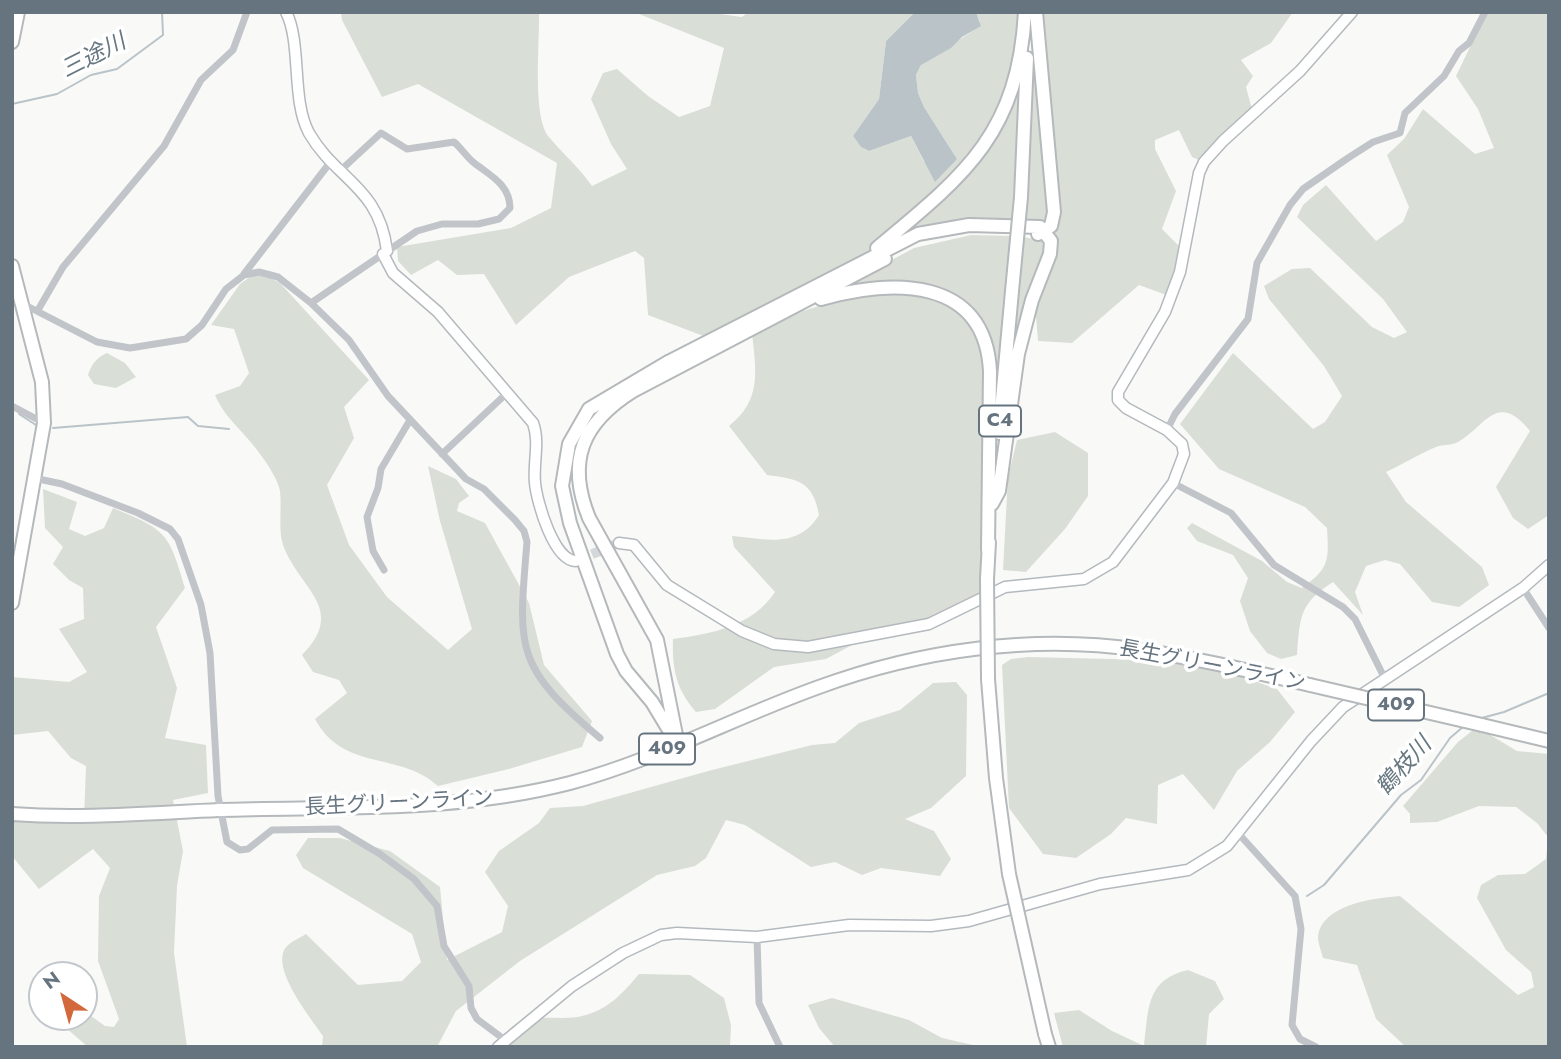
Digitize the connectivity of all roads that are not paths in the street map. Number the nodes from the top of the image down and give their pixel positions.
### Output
1 (18, 12) edge
2 (247, 12) edge
3 (286, 12) edge
4 (1026, 12) edge
5 (1036, 12) edge
6 (1352, 12) edge
7 (1485, 12) edge
8 (12, 42) edge
9 (332, 160) junction
10 (342, 169) junction
11 (1045, 231) junction
12 (385, 253) junction
13 (861, 262) junction
14 (12, 266) edge
15 (244, 275) junction
16 (311, 303) junction
17 (23, 304) junction
18 (791, 308) junction
19 (38, 310) junction
20 (507, 393) junction
21 (12, 406) edge
22 (410, 420) junction
23 (44, 423) junction
24 (1167, 430) junction
25 (442, 454) junction
26 (34, 478) junction
27 (1173, 483) junction
28 (992, 503) junction
29 (619, 542) dead end
30 (988, 550) junction
31 (576, 561) dead end
32 (1549, 565) edge
33 (384, 570) dead end
34 (1523, 587) junction
35 (12, 603) edge
36 (1549, 628) edge
37 (1385, 679) junction
38 (600, 738) dead end
39 (1549, 741) edge
40 (678, 745) junction
41 (220, 810) junction
42 (12, 814) edge
43 (1238, 833) junction
44 (757, 937) junction
45 (1047, 1040) edge
46 (501, 1043) edge
47 (1301, 1044) edge
48 (780, 1047) edge
49 (1315, 1047) edge

1 - 8 highway
2 - 19 street
3 - 9 street
4 - 13 highway
4 - 28 highway, C4, bridge
5 - 11 highway
6 - 24 street
7 - 24 street
9 - 10 street
9 - 15 street
10 - 12 street
10 - 12 street
11 - 13 highway
11 - 18 highway
11 - 28 highway
12 - 16 street
12 - 20 street
13 - 40 highway
14 - 17 highway
15 - 16 street
15 - 19 street
16 - 22 street
17 - 19 street
17 - 23 highway
18 - 30 highway
18 - 40 highway
20 - 25 street
20 - 31 street
21 - 23 street
22 - 25 street
22 - 33 street
23 - 26 highway
24 - 27 street
25 - 38 street
26 - 35 highway
26 - 41 street
27 - 29 street
27 - 37 street
28 - 30 highway, C4
30 - 45 highway, C4, bridge
32 - 34 street
34 - 36 street
34 - 37 street
37 - 43 street
39 - 40 highway, 長生グリーンライン / 409, bridge
40 - 41 highway, 長生グリーンライン / 409
41 - 42 highway, 長生グリーンライン / 409
41 - 46 street
43 - 44 street
43 - 47 street
44 - 46 street
44 - 48 street
47 - 49 street

